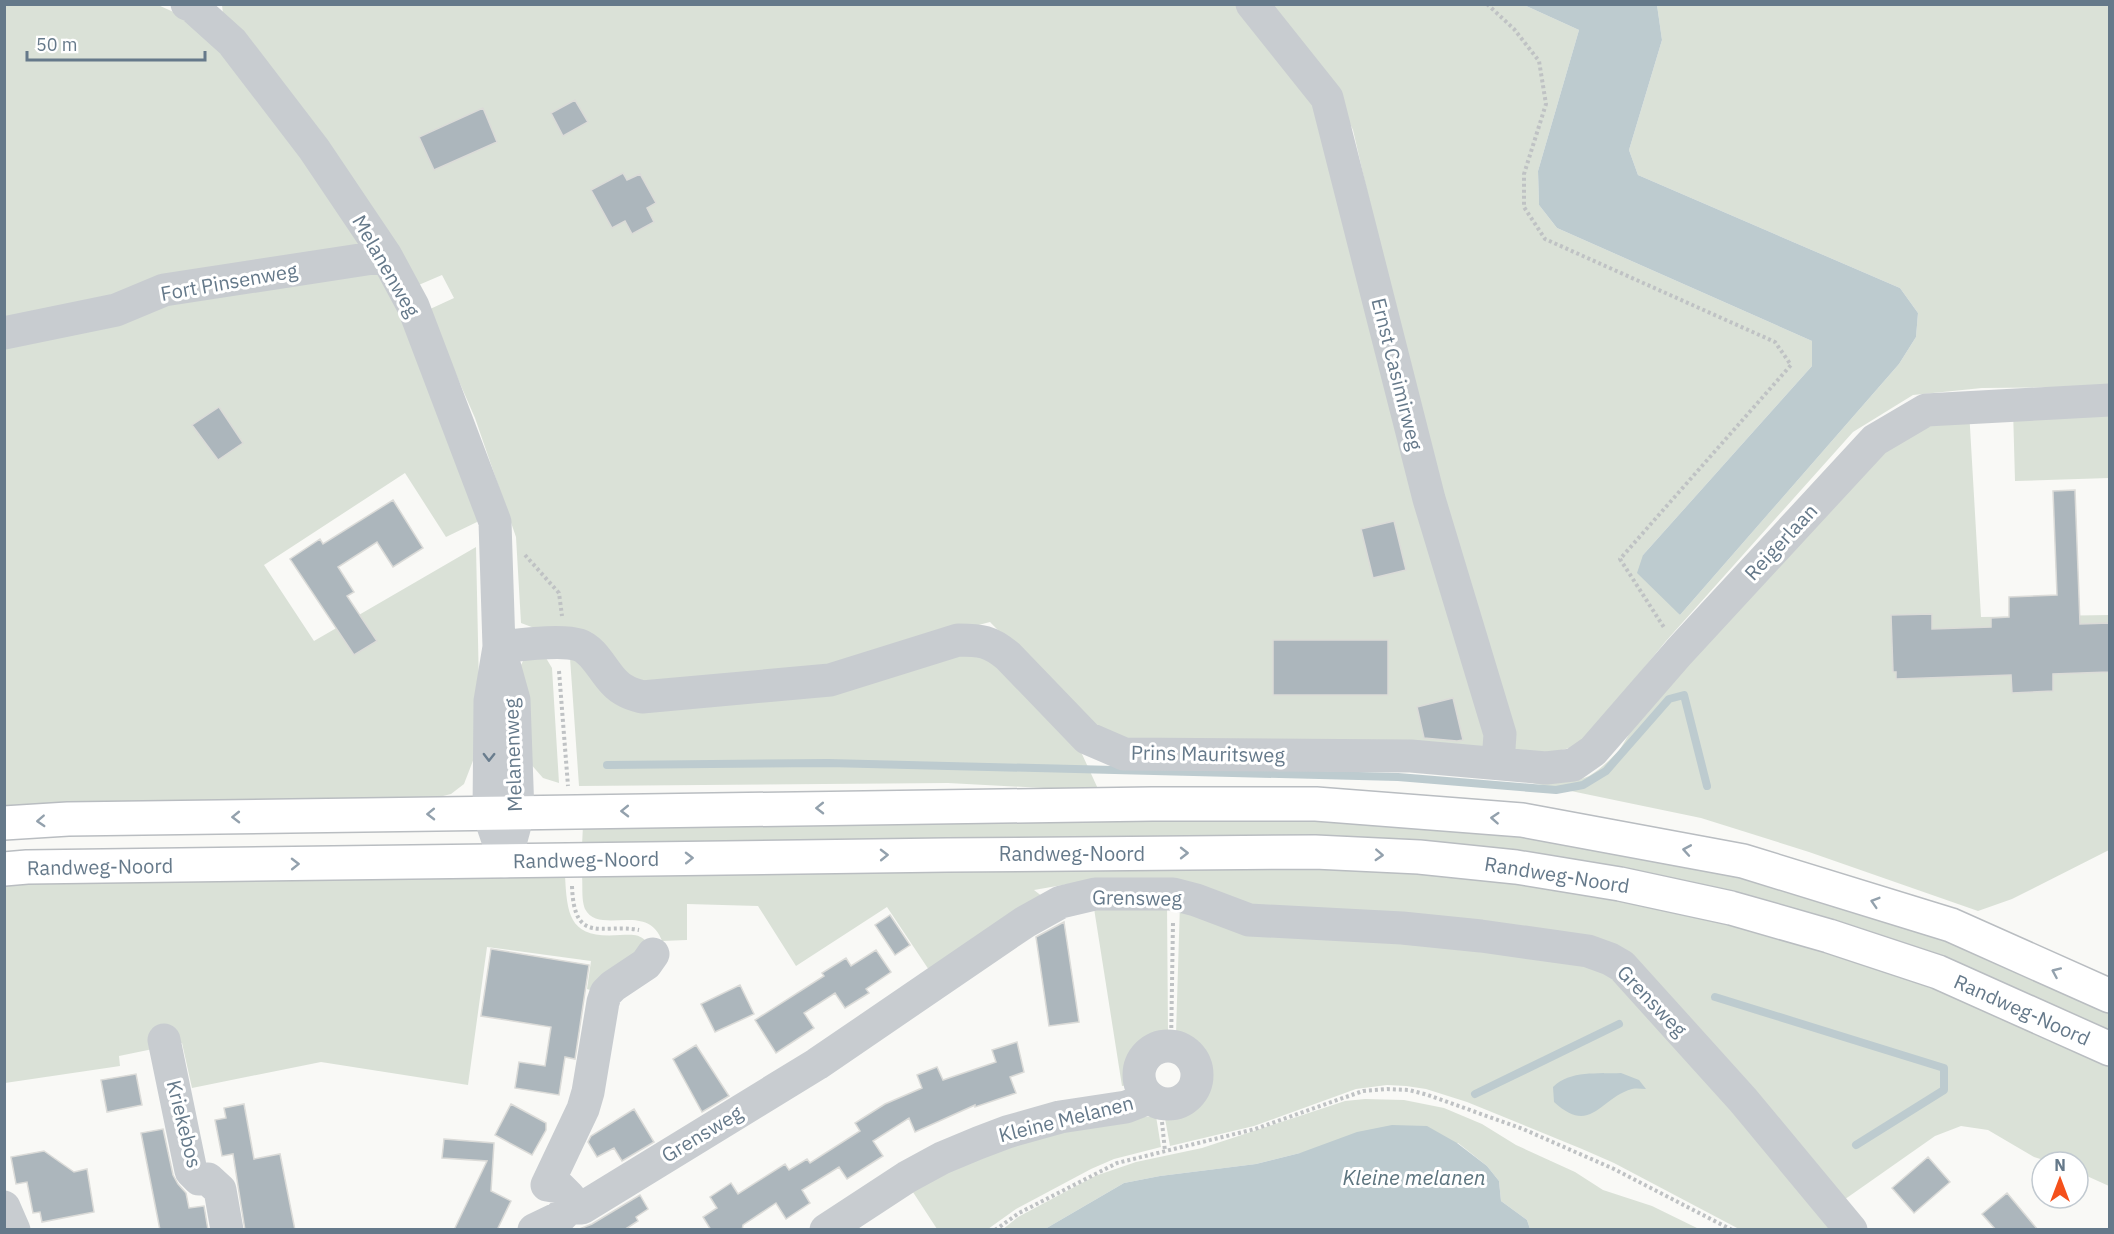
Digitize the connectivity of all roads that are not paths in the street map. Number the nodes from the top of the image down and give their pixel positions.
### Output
1 (1252, 4) edge
2 (191, 5) edge
3 (386, 256) junction
4 (4, 333) edge
5 (2109, 400) edge
6 (499, 646) junction
7 (1498, 764) junction
8 (504, 814) junction
9 (4, 823) edge
10 (505, 861) junction
11 (4, 869) edge
12 (653, 954) road end
13 (2109, 996) edge
14 (164, 1040) dead end
15 (2109, 1049) edge
16 (1154, 1100) junction
17 (558, 1196) junction
18 (4, 1207) edge
19 (14, 1230) edge
20 (227, 1230) edge
21 (522, 1230) edge
22 (534, 1230) edge
23 (826, 1230) edge
24 (1851, 1230) edge

1 - 7 street, Ernst Casimirweg
2 - 3 street, Melanenweg
3 - 4 street, Fort Pinsenweg
3 - 6 street, Melanenweg
5 - 7 street, Reigerlaan
6 - 7 street, Prins Mauritsweg
6 - 8 street, Melanenweg
8 -> 9 main road
8 - 10 street, Melanenweg
13 -> 8 main road
11 -> 10 main road, Randweg-Noord
10 -> 15 main road, Randweg-Noord
12 - 17 street
14 - 20 street, Kriekebos
16 - 16 street, Kleine Melanen
16 - 23 street, Kleine Melanen
17 - 21 street
17 - 22 street, Grensweg
17 - 24 street, Grensweg
18 - 19 street

